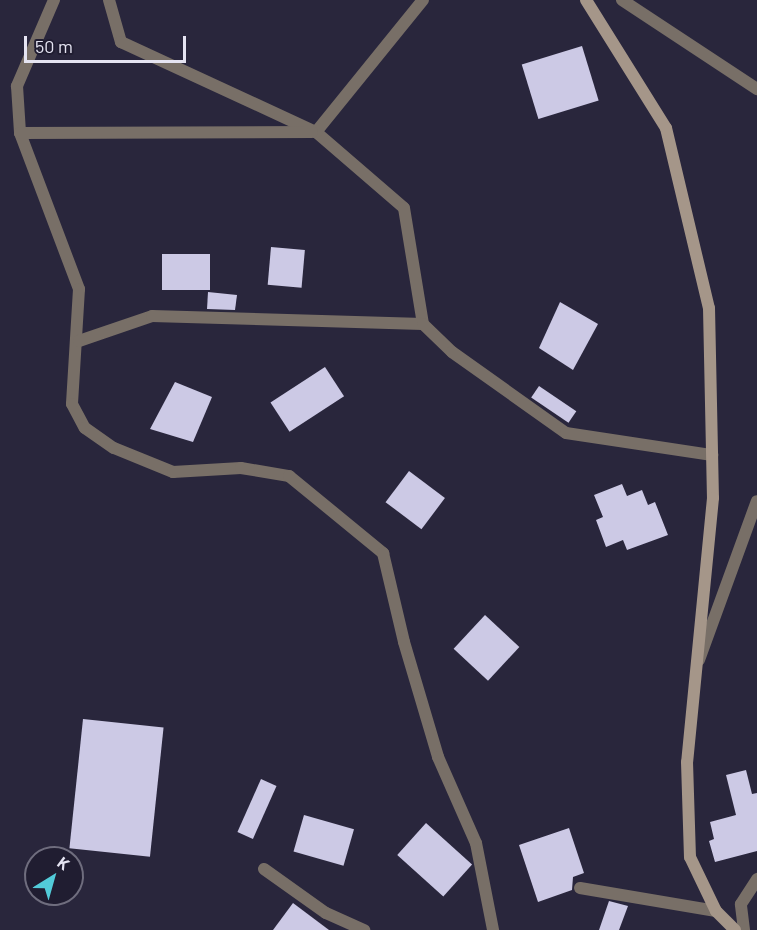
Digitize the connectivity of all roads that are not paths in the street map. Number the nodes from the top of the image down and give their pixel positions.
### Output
1 (54, 0) edge
2 (109, 0) edge
3 (423, 0) edge
4 (586, 0) edge
5 (622, 0) edge
6 (757, 89) edge
7 (316, 132) junction
8 (20, 133) junction
9 (423, 324) junction
10 (79, 341) junction
11 (712, 455) junction
12 (757, 501) edge
13 (697, 666) junction
14 (264, 869) dead end
15 (757, 879) edge
16 (580, 888) dead end
17 (716, 911) junction
18 (364, 930) edge
19 (493, 930) edge
20 (735, 930) edge
21 (744, 930) edge

1 - 8 street
2 - 7 street
3 - 7 street
4 - 11 main road
5 - 6 street
7 - 8 street
7 - 9 street
8 - 10 street
9 - 10 street
9 - 11 street
10 - 19 street
11 - 13 main road
12 - 13 street
13 - 17 main road
14 - 18 street
15 - 21 street
16 - 17 street
17 - 20 main road

